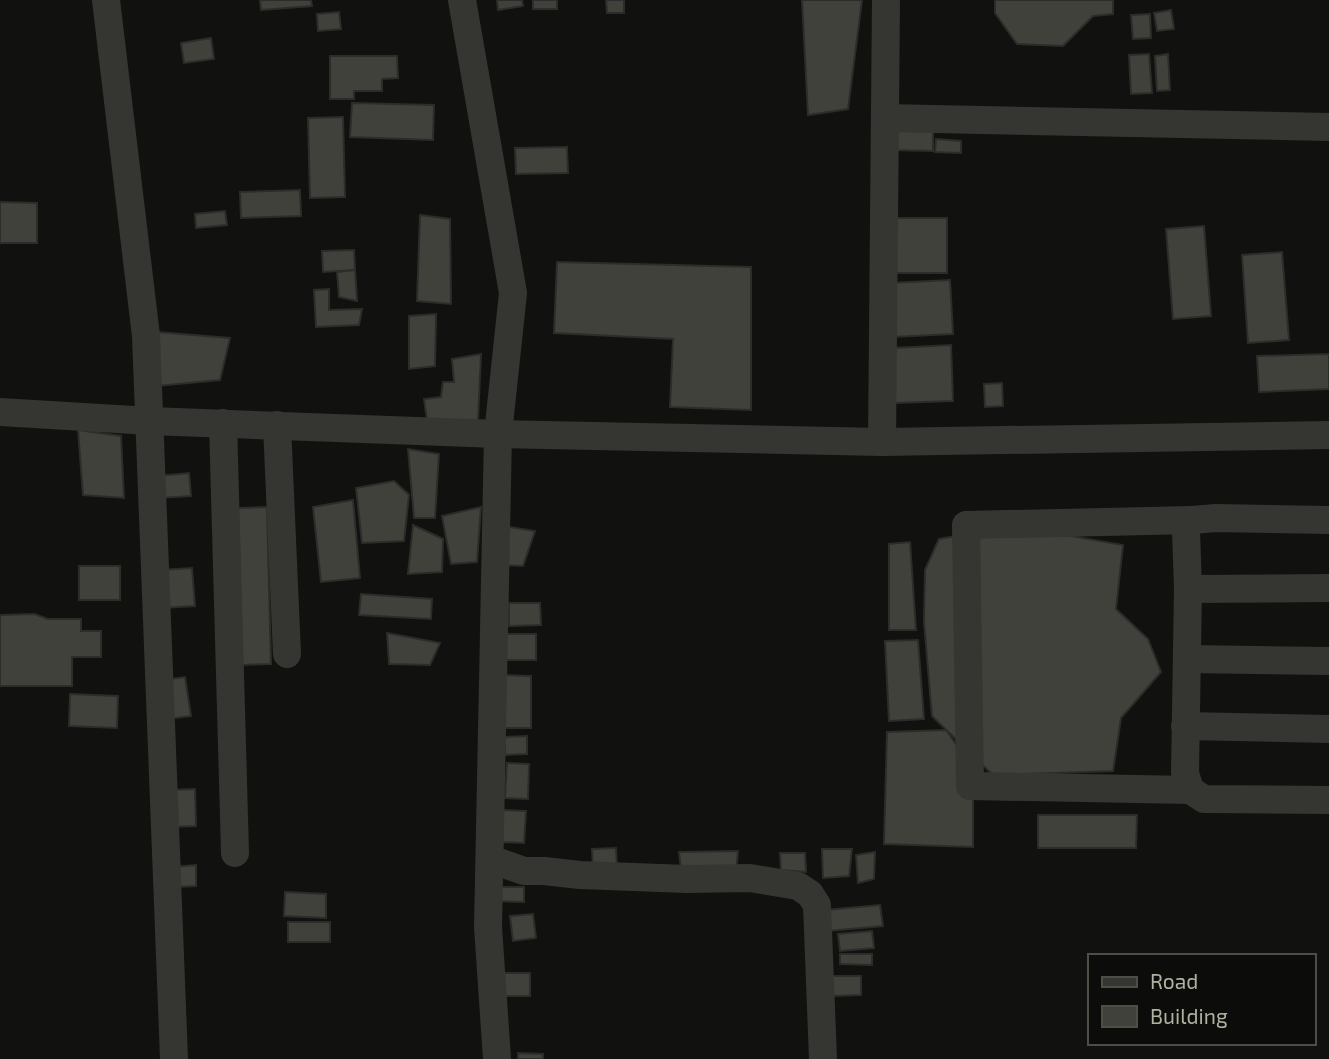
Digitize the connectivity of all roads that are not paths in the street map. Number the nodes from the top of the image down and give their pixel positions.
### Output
1 (106, 0) edge
2 (462, 0) edge
3 (886, 0) edge
4 (885, 118) junction
5 (1329, 127) edge
6 (0, 412) edge
7 (150, 421) junction
8 (223, 423) junction
9 (277, 425) junction
10 (498, 434) junction
11 (1329, 435) edge
12 (882, 442) junction
13 (1192, 520) junction
14 (1329, 520) edge
15 (1329, 588) edge
16 (1188, 589) junction
17 (287, 654) dead end
18 (1187, 659) junction
19 (1329, 661) edge
20 (1185, 726) junction
21 (1329, 729) edge
22 (1190, 790) junction
23 (1329, 800) edge
24 (234, 853) dead end
25 (490, 859) junction
26 (174, 1059) edge
27 (498, 1059) edge
28 (823, 1059) edge

1 - 7 street
2 - 10 street
3 - 4 street
4 - 5 street
4 - 12 street
6 - 7 street
7 - 8 street
7 - 26 street
8 - 9 street
8 - 24 street
9 - 10 street
9 - 17 street
10 - 12 street
10 - 25 street
11 - 12 street
13 - 14 street
13 - 16 street
13 - 22 street
15 - 16 street
16 - 18 street
18 - 19 street
18 - 20 street
20 - 21 street
20 - 22 street
22 - 23 street
25 - 27 street
25 - 28 street

